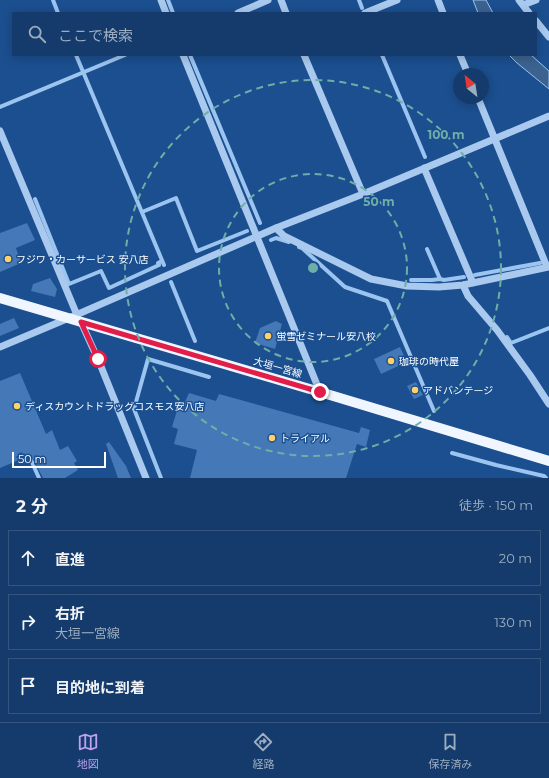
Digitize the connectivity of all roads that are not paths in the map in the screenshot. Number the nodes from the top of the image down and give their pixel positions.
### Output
1 (161, 0) edge
2 (268, 0) edge
3 (281, 0) edge
4 (397, 0) edge
5 (438, 0) edge
6 (536, 0) edge
7 (521, 3) edge
8 (166, 12) edge
9 (240, 12) edge
10 (286, 12) edge
11 (367, 12) edge
12 (443, 12) edge
13 (528, 12) edge
14 (537, 22) edge
15 (549, 37) edge
16 (183, 56) edge
17 (304, 56) edge
18 (460, 56) edge
19 (465, 68) edge
20 (480, 104) edge
21 (549, 116) edge
22 (0, 131) edge
23 (495, 139) junction
24 (424, 168) junction
25 (363, 194) junction
26 (276, 228) junction
27 (258, 236) junction
28 (548, 267) edge
29 (473, 283) junction
30 (464, 285) junction
31 (0, 298) edge
32 (76, 318) junction
33 (0, 347) edge
34 (320, 392) junction
35 (549, 404) edge
36 (549, 461) edge
37 (146, 478) edge

1 - 8 street
2 - 9 street
3 - 10 street
4 - 11 street
5 - 12 street
6 - 7 street
7 - 13 street
14 - 15 street
16 - 27 street
17 - 25 street
18 - 19 street
20 - 23 street
21 - 23 street
22 - 32 street
23 - 24 street
23 - 28 street
24 - 25 street
24 - 29 street
25 - 26 street
26 - 27 street
26 - 30 street
27 - 32 street
27 - 34 street
28 - 29 street
29 - 30 street
30 - 35 street
31 - 32 main road, 大垣一宮線
32 - 33 street
32 - 34 main road, 大垣一宮線
32 - 37 street
34 - 36 main road, 大垣一宮線

